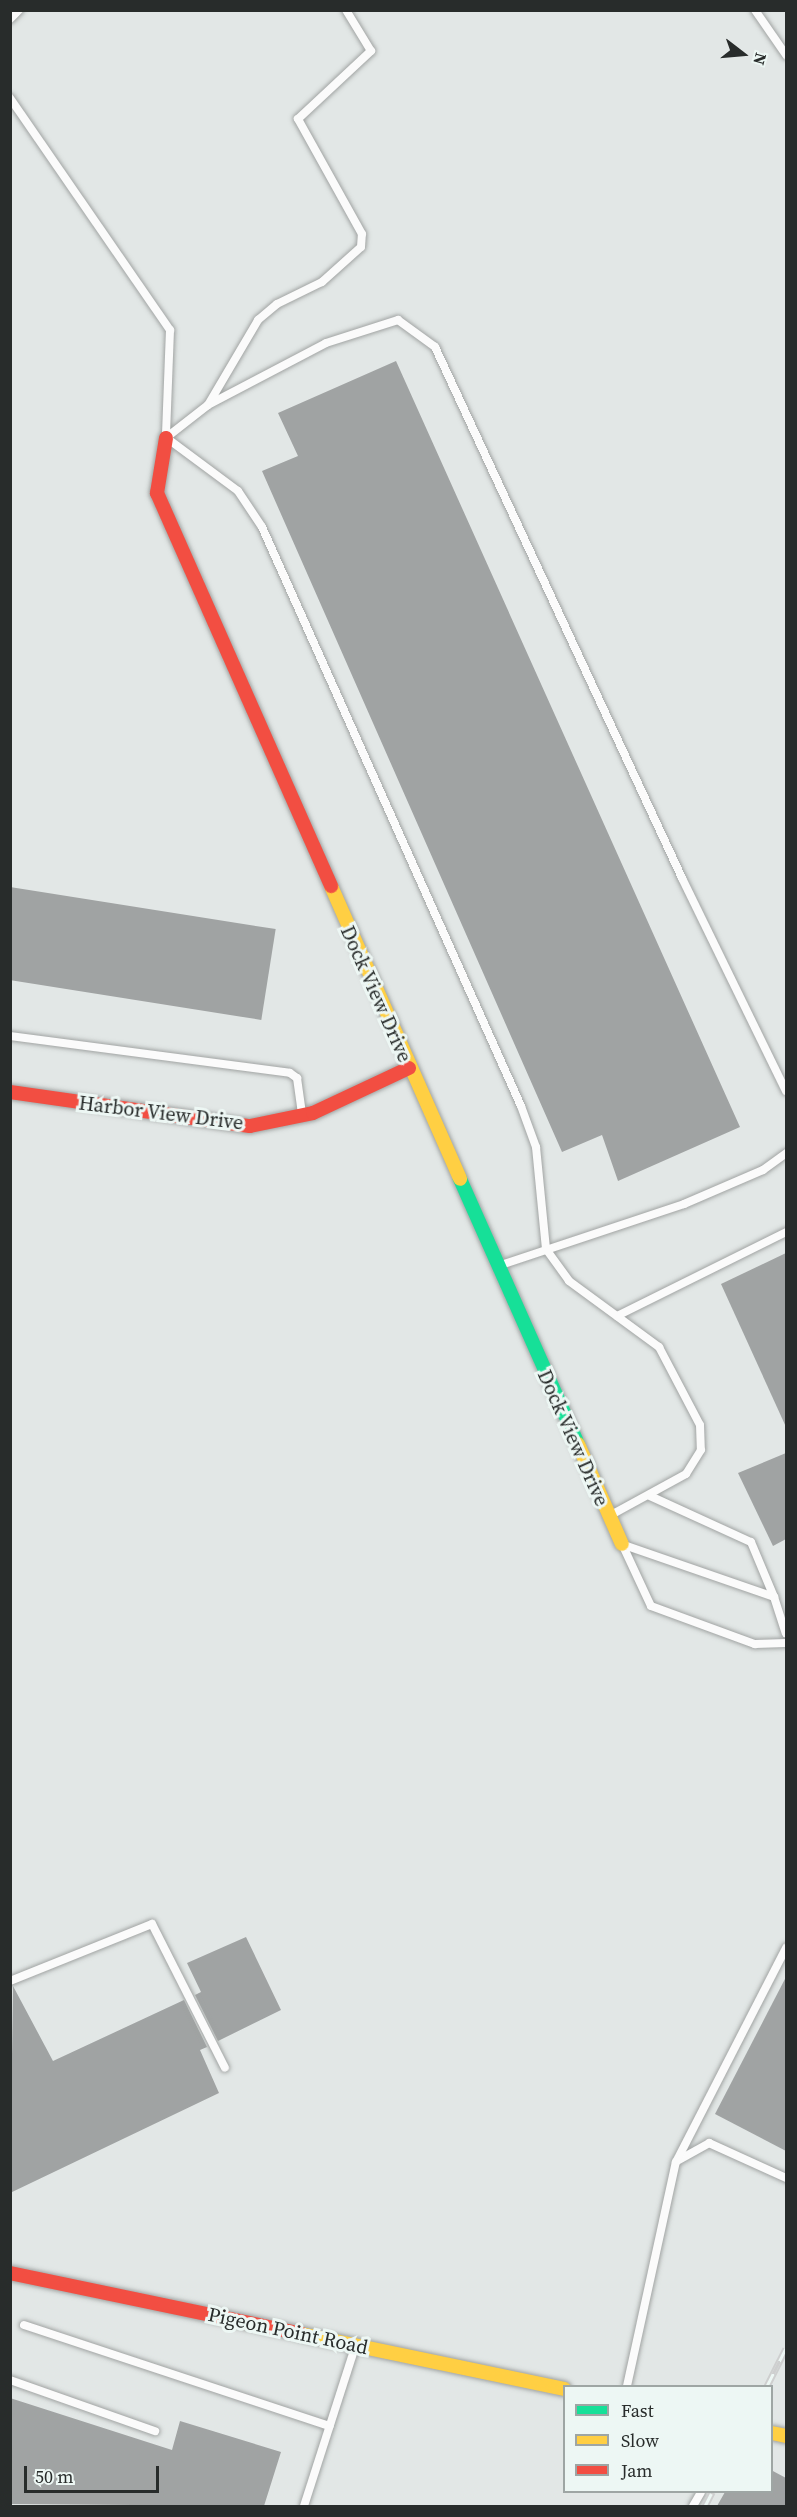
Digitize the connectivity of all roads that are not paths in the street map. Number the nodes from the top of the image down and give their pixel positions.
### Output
1 (19, 10) edge
2 (346, 10) edge
3 (755, 10) edge
4 (10, 19) edge
5 (786, 55) edge
6 (10, 98) edge
7 (208, 405) junction
8 (166, 438) junction
9 (10, 1036) edge
10 (409, 1068) junction
11 (786, 1091) edge
12 (10, 1092) edge
13 (302, 1115) junction
14 (786, 1153) edge
15 (786, 1232) edge
16 (546, 1249) junction
17 (496, 1267) junction
18 (617, 1316) junction
19 (650, 1496) junction
20 (608, 1517) junction
21 (622, 1544) junction
22 (774, 1597) junction
23 (786, 1633) edge
24 (786, 1643) edge
25 (786, 1948) edge
26 (10, 1981) edge
27 (225, 2068) dead end
28 (676, 2162) junction
29 (786, 2178) edge
30 (10, 2273) edge
31 (24, 2325) dead end
32 (355, 2345) junction
33 (10, 2380) edge
34 (627, 2385) edge
35 (563, 2389) edge
36 (330, 2426) junction
37 (155, 2431) dead end
38 (304, 2506) edge

1 - 4 lane
2 - 7 lane
3 - 5 lane
6 - 8 lane
7 - 8 lane
7 - 11 lane
8 - 10 street, Dock View Drive
8 - 16 lane
9 - 13 lane
10 - 13 street, Harbor View Drive
10 - 17 street, Dock View Drive
12 - 13 street, Harbor View Drive
14 - 16 lane
15 - 18 lane
16 - 17 lane
16 - 18 lane
17 - 20 street, Dock View Drive
18 - 19 lane
19 - 20 lane
19 - 22 lane
20 - 21 street, Dock View Drive
21 - 22 lane
21 - 24 lane
22 - 23 lane
25 - 28 lane
26 - 27 lane
28 - 29 lane
28 - 34 lane
30 - 32 street, Pigeon Point Road
31 - 36 lane
32 - 35 street, Pigeon Point Road
32 - 36 lane
33 - 37 lane
36 - 38 lane

